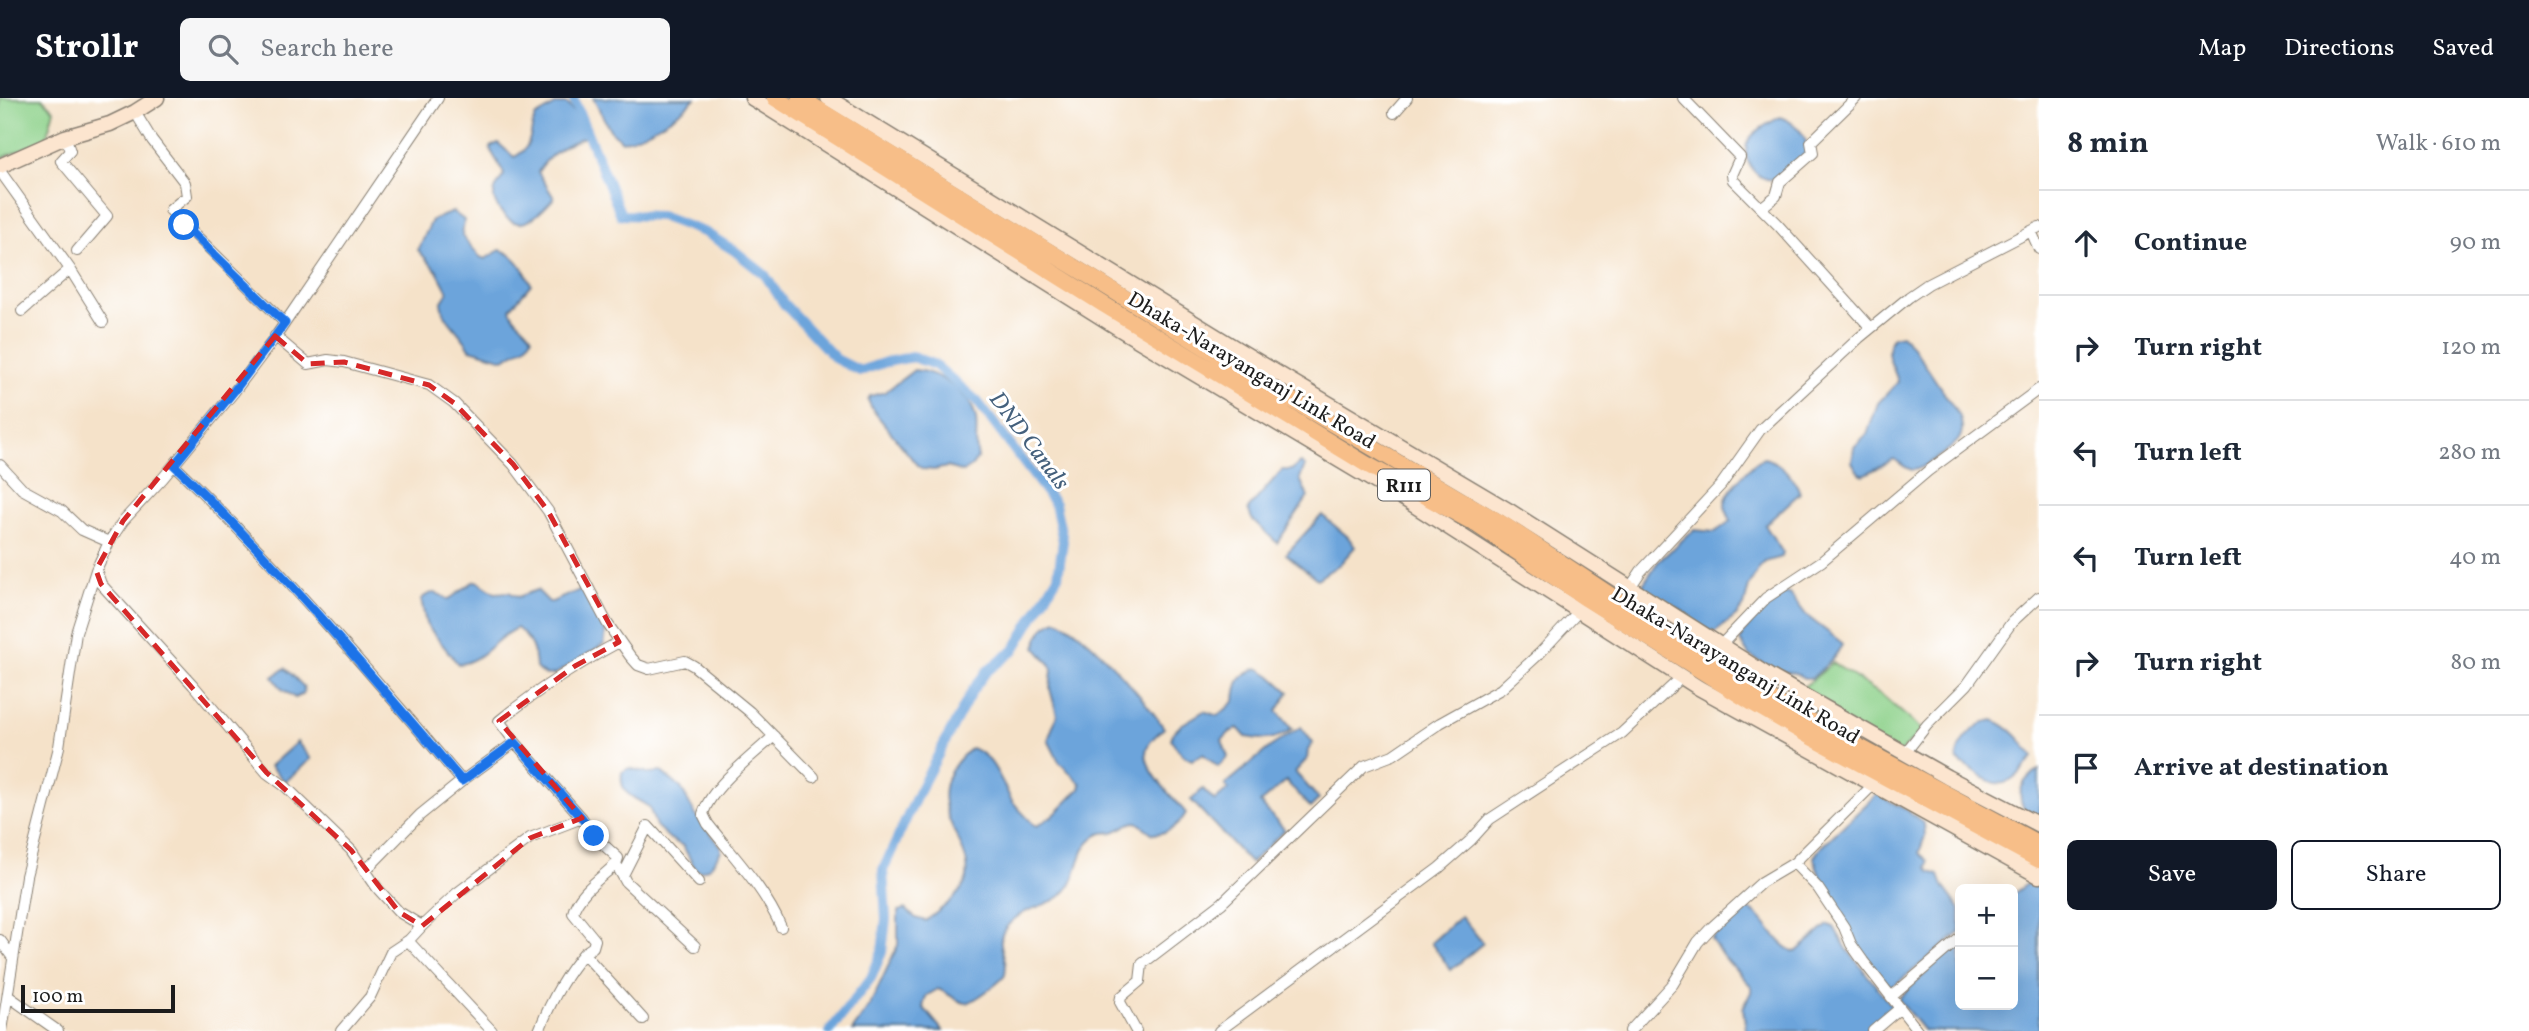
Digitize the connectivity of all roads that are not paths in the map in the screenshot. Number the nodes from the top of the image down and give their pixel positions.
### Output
1 (157, 98) edge
2 (438, 98) edge
3 (752, 98) edge
4 (828, 98) edge
5 (1406, 98) edge
6 (1683, 98) edge
7 (1856, 98) edge
8 (785, 104) edge
9 (135, 112) junction
10 (1394, 113) dead end
11 (65, 137) junction
12 (0, 166) edge
13 (0, 171) edge
14 (1761, 208) junction
15 (2035, 229) edge
16 (1040, 237) junction
17 (2039, 248) edge
18 (77, 251) dead end
19 (71, 269) junction
20 (22, 311) dead end
21 (103, 322) dead end
22 (285, 323) junction
23 (1871, 328) junction
24 (275, 336) junction
25 (2039, 389) edge
26 (1331, 415) junction
27 (174, 465) junction
28 (2, 471) edge
29 (1413, 496) junction
30 (109, 542) junction
31 (96, 570) junction
32 (1629, 589) junction
33 (2039, 597) edge
34 (1580, 610) junction
35 (619, 642) junction
36 (1720, 646) junction
37 (1682, 677) junction
38 (774, 736) junction
39 (515, 742) junction
40 (1905, 753) junction
41 (814, 778) dead end
42 (462, 781) junction
43 (1872, 786) junction
44 (582, 818) junction
45 (2039, 825) edge
46 (2039, 844) edge
47 (2039, 860) edge
48 (1794, 863) junction
49 (616, 864) junction
50 (365, 871) junction
51 (623, 875) junction
52 (2039, 876) edge
53 (699, 882) dead end
54 (422, 926) junction
55 (781, 927) dead end
56 (0, 940) edge
57 (409, 940) junction
58 (1955, 942) edge
59 (695, 946) dead end
60 (584, 953) junction
61 (13, 958) junction
62 (8, 996) junction
63 (1891, 997) junction
64 (1899, 1009) junction
65 (643, 1019) dead end
66 (2, 1031) edge
67 (58, 1031) edge
68 (341, 1031) edge
69 (492, 1031) edge
70 (539, 1031) edge
71 (1136, 1031) edge
72 (1219, 1031) edge
73 (1630, 1031) edge
74 (1873, 1031) edge
75 (1918, 1031) edge

1 - 9 street
2 - 22 street
3 - 8 street
4 - 16 street
5 - 10 street
6 - 14 street
7 - 14 street
8 - 16 main road, Dhaka-Narayanganj Link Road / R111
8 - 29 main road, Dhaka-Narayanganj Link Road / R111
9 - 11 street
9 - 22 street
11 - 12 street
11 - 18 street
13 - 19 street
14 - 23 street
15 - 17 street
15 - 23 street
16 - 26 main road, Dhaka-Narayanganj Link Road / R111
19 - 20 street
19 - 21 street
22 - 24 street
23 - 32 street
24 - 27 street
24 - 35 street
25 - 36 street
26 - 32 street
26 - 46 main road, Dhaka-Narayanganj Link Road / R111
27 - 30 street
27 - 42 street
28 - 30 street
29 - 34 street
29 - 47 main road, Dhaka-Narayanganj Link Road / R111
30 - 31 street
31 - 50 street
31 - 61 street
32 - 36 street
33 - 40 street
34 - 37 street
34 - 71 street
35 - 38 street
35 - 39 street
36 - 40 street
37 - 43 street
37 - 72 street
38 - 41 street
38 - 55 street
39 - 42 street
39 - 44 street
40 - 45 street
42 - 50 street
43 - 48 street
43 - 52 street
44 - 49 street
44 - 54 street
48 - 63 street
48 - 73 street
49 - 51 street
49 - 60 street
50 - 54 street
51 - 53 street
51 - 59 street
54 - 57 street
56 - 61 street
57 - 68 street
57 - 69 street
58 - 63 street
60 - 65 street
60 - 70 street
61 - 62 street
62 - 66 street
62 - 67 street
63 - 64 street
64 - 74 street
64 - 75 street

